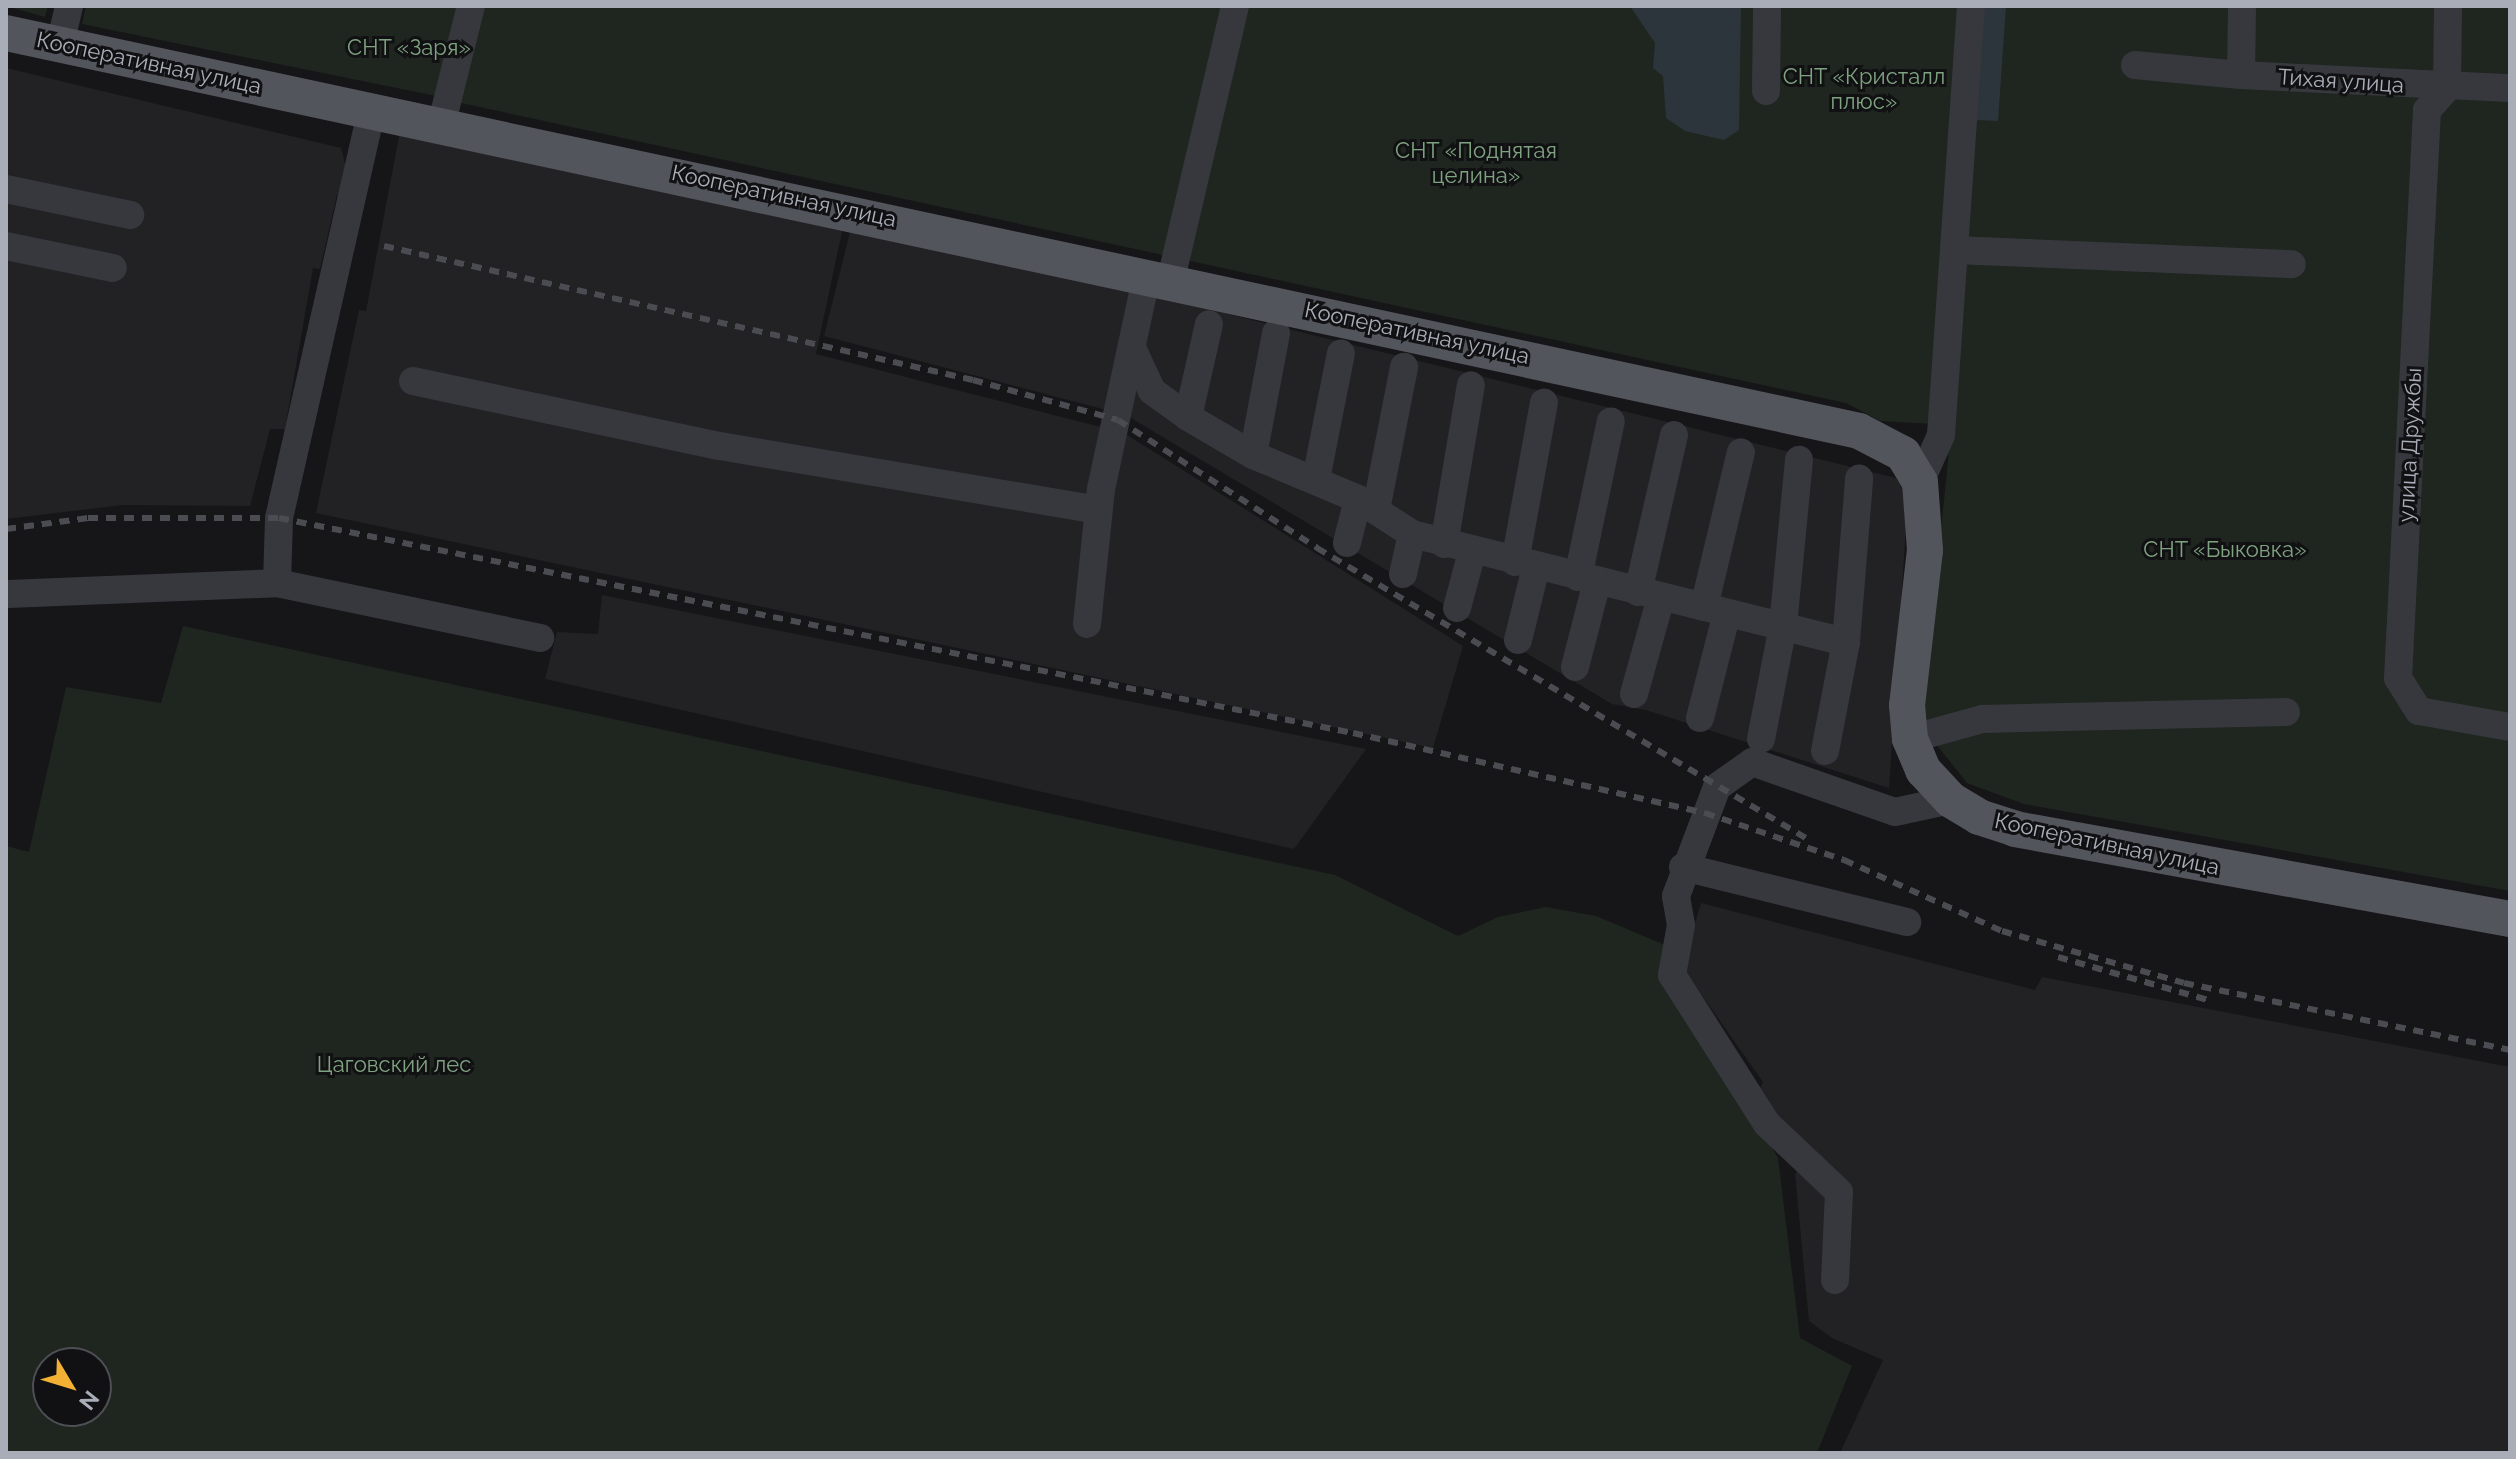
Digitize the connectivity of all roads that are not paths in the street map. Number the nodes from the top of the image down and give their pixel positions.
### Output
1 (69, 6) edge
2 (471, 6) edge
3 (1235, 6) edge
4 (1767, 6) edge
5 (1971, 6) edge
6 (2242, 6) edge
7 (2448, 6) edge
8 (6, 33) edge
9 (60, 45) junction
10 (2135, 65) dead end
11 (2241, 75) junction
12 (2447, 88) junction
13 (2510, 88) edge
14 (1766, 91) dead end
15 (372, 108) junction
16 (442, 122) junction
17 (6, 189) edge
18 (130, 215) dead end
19 (6, 246) edge
20 (1954, 250) junction
21 (2292, 264) dead end
22 (113, 268) dead end
23 (1159, 277) junction
24 (1209, 324) dead end
25 (1276, 333) dead end
26 (1133, 350) junction
27 (1341, 353) dead end
28 (1404, 367) dead end
29 (413, 381) dead end
30 (1471, 385) dead end
31 (1544, 403) dead end
32 (1188, 417) junction
33 (1611, 421) dead end
34 (1674, 435) dead end
35 (1741, 452) dead end
36 (1253, 455) junction
37 (1799, 460) dead end
38 (1316, 479) junction
39 (1859, 479) dead end
40 (1920, 482) junction
41 (1367, 505) junction
42 (1098, 510) junction
43 (1412, 534) junction
44 (1347, 543) dead end
45 (1444, 544) junction
46 (1472, 552) junction
47 (1526, 565) junction
48 (1403, 574) dead end
49 (1588, 580) junction
50 (277, 583) junction
51 (8, 594) dead end
52 (1650, 594) junction
53 (1457, 608) dead end
54 (1715, 610) junction
55 (1087, 624) dead end
56 (1783, 626) junction
57 (540, 638) dead end
58 (1518, 640) dead end
59 (1846, 642) junction
60 (1575, 667) dead end
61 (1634, 694) dead end
62 (2286, 712) dead end
63 (1700, 718) dead end
64 (2510, 727) edge
65 (1761, 739) dead end
66 (1910, 739) junction
67 (1825, 751) dead end
68 (1951, 800) junction
69 (1683, 867) junction
70 (2510, 919) edge
71 (1907, 922) dead end
72 (1835, 1280) dead end

1 - 9 street
2 - 16 street
3 - 23 street
4 - 14 street
5 - 20 street
6 - 11 street
7 - 12 street
8 - 9 main road, Кооперативная улица
9 - 15 main road, Кооперативная улица
10 - 11 street, Тихая улица
11 - 12 street, Тихая улица
12 - 13 street, Тихая улица
12 - 64 street, улица Дружбы
15 - 16 main road, Кооперативная улица
15 - 50 street
16 - 23 main road, Кооперативная улица
17 - 18 street
19 - 22 street
20 - 21 street
20 - 40 street
23 - 26 street
23 - 40 main road, Кооперативная улица
24 - 32 street
25 - 36 street
26 - 32 street
26 - 42 street
27 - 38 street
28 - 41 street
29 - 42 street
30 - 45 street
31 - 47 street
32 - 36 street
33 - 49 street
34 - 52 street
35 - 54 street
36 - 38 street
37 - 56 street
38 - 41 street
39 - 59 street
40 - 66 main road, Кооперативная улица
41 - 43 street
41 - 44 street
42 - 55 street
43 - 45 street
43 - 48 street
45 - 46 street
46 - 47 street
46 - 53 street
47 - 49 street
47 - 58 street
49 - 52 street
49 - 60 street
50 - 51 street
50 - 57 street
52 - 54 street
52 - 61 street
54 - 56 street
54 - 63 street
56 - 59 street
56 - 65 street
59 - 67 street
62 - 66 street
66 - 68 main road, Кооперативная улица
68 - 69 street
68 - 70 main road, Кооперативная улица
69 - 71 street
69 - 72 street

